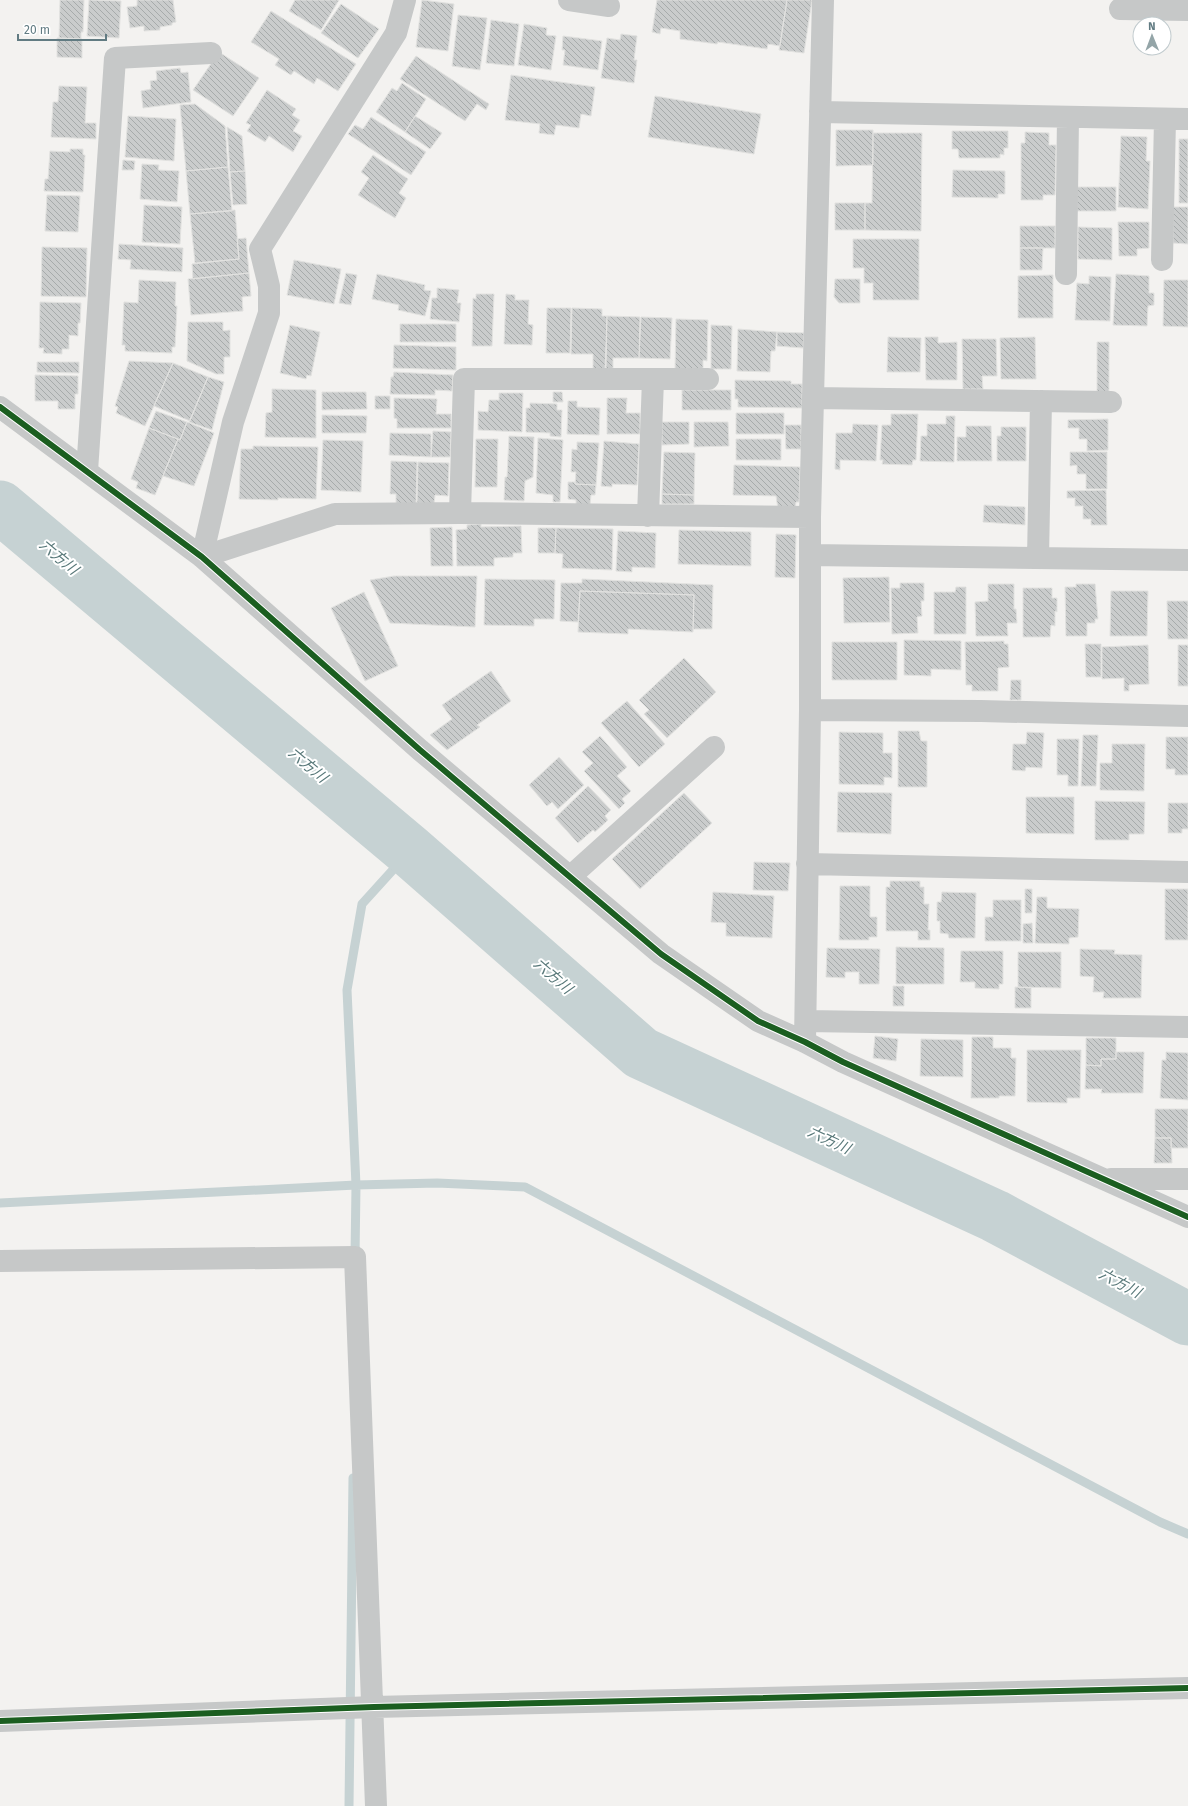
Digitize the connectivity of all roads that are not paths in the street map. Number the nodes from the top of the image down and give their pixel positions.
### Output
1 (405, 0) edge
2 (569, 0) edge
3 (823, 0) edge
4 (609, 6) dead end
5 (1120, 9) dead end
6 (1188, 10) edge
7 (211, 53) dead end
8 (820, 112) junction
9 (1068, 117) junction
10 (1165, 119) junction
11 (1188, 119) edge
12 (1162, 260) dead end
13 (1066, 274) dead end
14 (654, 379) junction
15 (708, 379) dead end
16 (813, 398) junction
17 (1041, 401) junction
18 (1111, 402) dead end
19 (0, 407) edge
20 (87, 472) junction
21 (460, 513) junction
22 (648, 516) junction
23 (810, 517) junction
24 (810, 555) junction
25 (202, 557) junction
26 (1038, 558) junction
27 (1188, 560) edge
28 (810, 710) junction
29 (1188, 716) edge
30 (714, 747) dead end
31 (807, 864) junction
32 (1188, 872) edge
33 (570, 876) junction
34 (1188, 1027) edge
35 (806, 1032) junction
36 (1102, 1179) junction
37 (1188, 1179) edge
38 (1188, 1217) edge
39 (0, 1261) edge
40 (1188, 1688) edge
41 (374, 1708) junction
42 (0, 1721) edge
43 (376, 1806) edge

1 - 25 street
2 - 4 street
3 - 8 street
5 - 6 street
7 - 20 street
8 - 9 street
8 - 16 street
9 - 10 street
9 - 13 street
10 - 11 street
10 - 12 street
14 - 15 street
14 - 21 street
14 - 22 street
16 - 17 street
16 - 23 street
17 - 18 street
17 - 26 street
19 - 20 street
20 - 25 street
21 - 22 street
21 - 25 street
22 - 23 street
23 - 24 street
24 - 26 street
24 - 28 street
25 - 33 street
26 - 27 street
28 - 29 street
28 - 31 street
30 - 33 street
31 - 32 street
31 - 35 street
33 - 35 street
34 - 35 street
35 - 36 street
36 - 37 street
36 - 38 street
39 - 41 street
40 - 41 street
41 - 42 street
41 - 43 street

